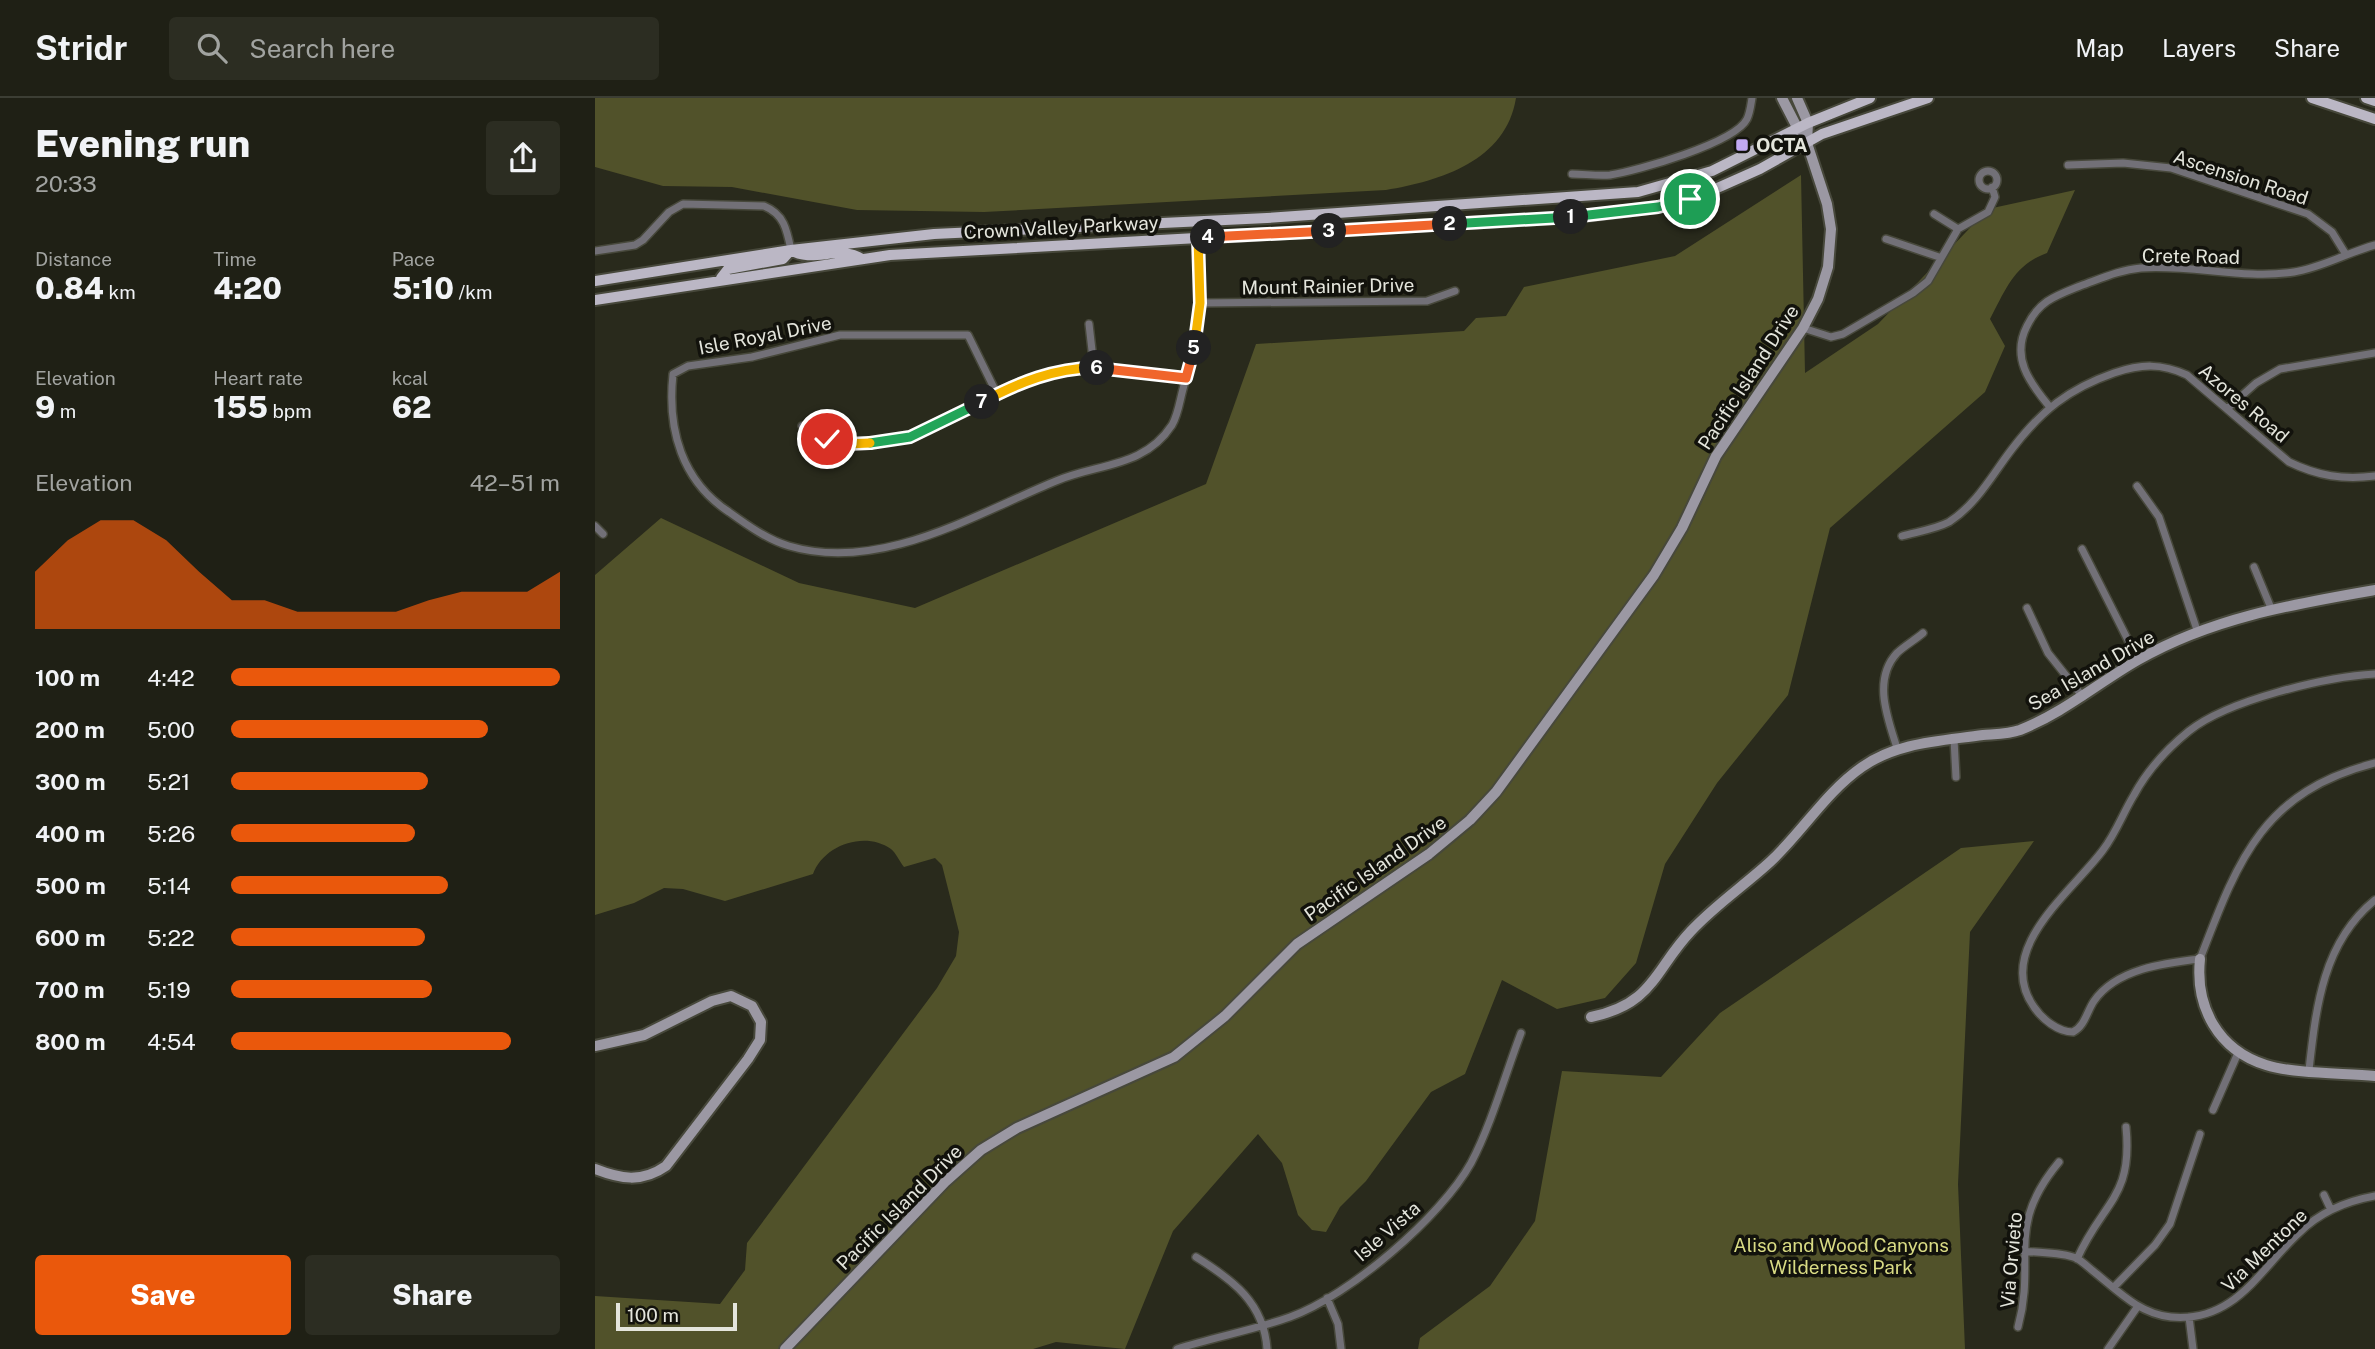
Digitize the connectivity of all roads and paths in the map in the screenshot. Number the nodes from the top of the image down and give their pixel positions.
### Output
1 (1752, 98) edge
2 (1782, 98) edge
3 (1797, 98) edge
4 (1870, 98) edge
5 (1928, 98) edge
6 (2312, 98) edge
7 (2366, 98) edge
8 (2375, 101) edge
9 (2375, 119) edge
10 (1808, 123) junction
11 (1795, 129) junction
12 (1807, 143) junction
13 (2069, 165) dead end
14 (1572, 174) dead end
15 (1992, 187) dead end
16 (1934, 214) dead end
17 (1267, 218) junction
18 (1151, 223) junction
19 (1958, 229) junction
20 (1198, 237) junction
21 (1886, 239) dead end
22 (2375, 245) edge
23 (791, 250) junction
24 (595, 251) edge
25 (2345, 253) junction
26 (1939, 257) junction
27 (862, 259) junction
28 (721, 278) junction
29 (595, 281) edge
30 (1455, 291) dead end
31 (595, 300) edge
32 (1200, 303) junction
33 (1089, 324) dead end
34 (1803, 328) junction
35 (2375, 353) edge
36 (1094, 368) junction
37 (1186, 378) junction
38 (997, 394) junction
39 (2049, 406) junction
40 (2228, 408) junction
41 (802, 426) dead end
42 (2375, 476) edge
43 (2137, 486) dead end
44 (595, 526) edge
45 (603, 534) dead end
46 (1902, 536) dead end
47 (2082, 549) dead end
48 (2254, 568) dead end
49 (2375, 590) edge
50 (2027, 608) dead end
51 (2271, 608) junction
52 (1923, 633) dead end
53 (2198, 633) junction
54 (2139, 660) junction
55 (2375, 674) edge
56 (2083, 697) junction
57 (1954, 740) junction
58 (1897, 748) junction
59 (2375, 763) edge
60 (1956, 777) dead end
61 (2375, 900) edge
62 (2200, 959) junction
63 (1591, 1017) dead end
64 (1521, 1033) dead end
65 (595, 1046) edge
66 (2238, 1053) junction
67 (2309, 1070) junction
68 (2375, 1076) edge
69 (2213, 1110) dead end
70 (2126, 1127) dead end
71 (2200, 1134) dead end
72 (2059, 1162) dead end
73 (595, 1169) edge
74 (2324, 1195) dead end
75 (2375, 1196) edge
76 (2331, 1210) junction
77 (2023, 1251) junction
78 (1196, 1257) dead end
79 (2077, 1259) junction
80 (2113, 1287) junction
81 (1327, 1298) junction
82 (2138, 1306) junction
83 (2189, 1317) junction
84 (1263, 1325) junction
85 (2018, 1327) dead end
86 (785, 1349) edge
87 (1179, 1349) edge
88 (1267, 1349) edge
89 (1341, 1349) edge
90 (2108, 1349) edge
91 (2193, 1349) edge

1 - 14 street
2 - 11 main road
3 - 10 main road
4 - 10 main road, Crown Valley Parkway
5 - 12 main road, Crown Valley Parkway
6 - 9 main road
7 - 8 main road
10 - 11 main road, Crown Valley Parkway
10 - 12 main road
11 - 12 main road
11 - 17 main road, Crown Valley Parkway
12 - 20 main road, Crown Valley Parkway
12 - 34 main road, Pacific Island Drive
13 - 25 street, Ascension Road
15 - 19 street
16 - 19 street
17 - 18 main road, Crown Valley Parkway
17 - 20 main road
18 - 20 main road
18 - 23 main road, Crown Valley Parkway
19 - 26 street
20 - 27 main road, Crown Valley Parkway
20 - 32 street
21 - 26 street
22 - 25 street, Crete Road
23 - 24 street
23 - 27 main road
23 - 28 main road
23 - 29 main road, Crown Valley Parkway
25 - 39 street, Crete Road
26 - 34 street
27 - 28 main road, Crown Valley Parkway
28 - 31 main road, Crown Valley Parkway
30 - 32 street, Mount Rainier Drive
32 - 37 street
33 - 36 street
34 - 86 main road, Pacific Island Drive
35 - 40 street
36 - 37 street
36 - 38 street
37 - 38 street, Isle Royal Drive
38 - 41 street
39 - 40 street, Azores Road
39 - 46 street, Azores Road
40 - 42 street, Azores Road
43 - 53 street
44 - 45 street
47 - 54 street
48 - 51 street
49 - 51 main road, Sea Island Drive
50 - 56 street
51 - 53 main road, Sea Island Drive
52 - 58 street
53 - 54 main road, Sea Island Drive
54 - 56 main road, Sea Island Drive
55 - 62 street
56 - 57 main road, Sea Island Drive
57 - 58 main road, Sea Island Drive
57 - 60 street
58 - 63 main road, Sea Island Drive
59 - 62 street
61 - 67 street
62 - 66 main road
64 - 81 street, Isle Vista
65 - 73 main road
66 - 67 main road
66 - 69 street
67 - 68 main road
70 - 79 street
71 - 80 street
72 - 77 street, Via Orvieto
74 - 76 street
75 - 76 street, Via Mentone
76 - 83 street, Via Mentone
77 - 79 street, Via Mentone
77 - 85 street, Via Orvieto
78 - 84 street
79 - 80 street, Via Mentone
80 - 82 street, Via Mentone
81 - 84 street, Isle Vista
81 - 89 street
82 - 83 street, Via Mentone
82 - 90 street
83 - 91 street
84 - 87 street, Isle Vista
84 - 88 street

